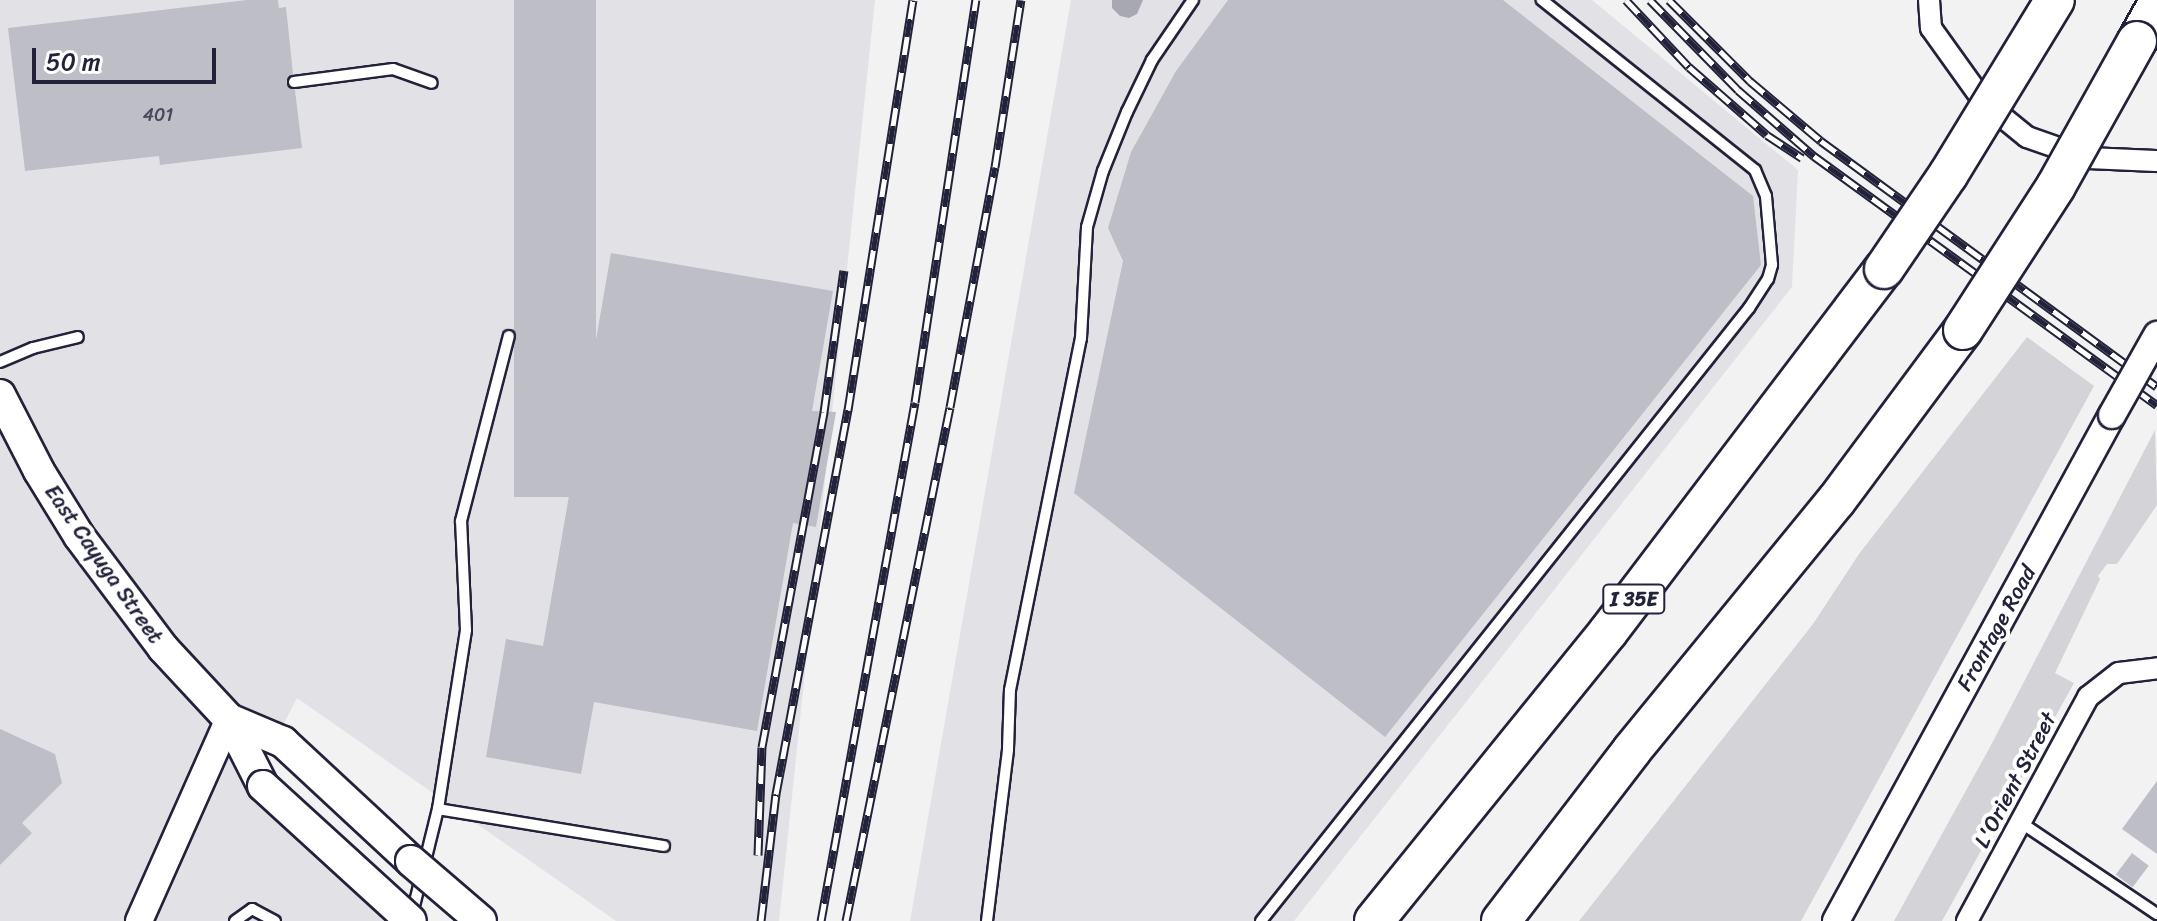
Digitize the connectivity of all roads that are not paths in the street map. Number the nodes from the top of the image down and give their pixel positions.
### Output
1 (1193, 0) edge
2 (1542, 0) edge
3 (1929, 0) edge
4 (2055, 0) edge
5 (2157, 5) edge
6 (294, 82) dead end
7 (432, 83) dead end
8 (2157, 161) edge
9 (2157, 335) edge
10 (509, 336) dead end
11 (78, 337) dead end
12 (0, 362) edge
13 (0, 395) edge
14 (2157, 668) edge
15 (229, 719) junction
16 (438, 809) junction
17 (2020, 822) junction
18 (664, 846) dead end
19 (2157, 914) edge
20 (139, 921) edge
21 (235, 921) edge
22 (275, 921) edge
23 (410, 921) edge
24 (481, 921) edge
25 (987, 921) edge
26 (1261, 921) edge
27 (1374, 921) edge
28 (1501, 921) edge
29 (1836, 921) edge
30 (1967, 921) edge

1 - 25 lane
2 - 26 lane
3 - 8 street
4 - 27 highway, I 35E, bridge
5 - 28 highway, bridge
6 - 7 lane
9 - 29 street, Frontage Road, bridge
10 - 16 lane
11 - 12 lane
13 - 15 main road, East Cayuga Street
14 - 17 street, L'Orient Street
15 - 20 street
15 - 23 main road, East Cayuga Street, bridge
15 - 24 main road, East Cayuga Street, bridge
16 - 18 lane
16 - 23 lane
17 - 19 lane
17 - 30 street, L'Orient Street
21 - 22 lane

